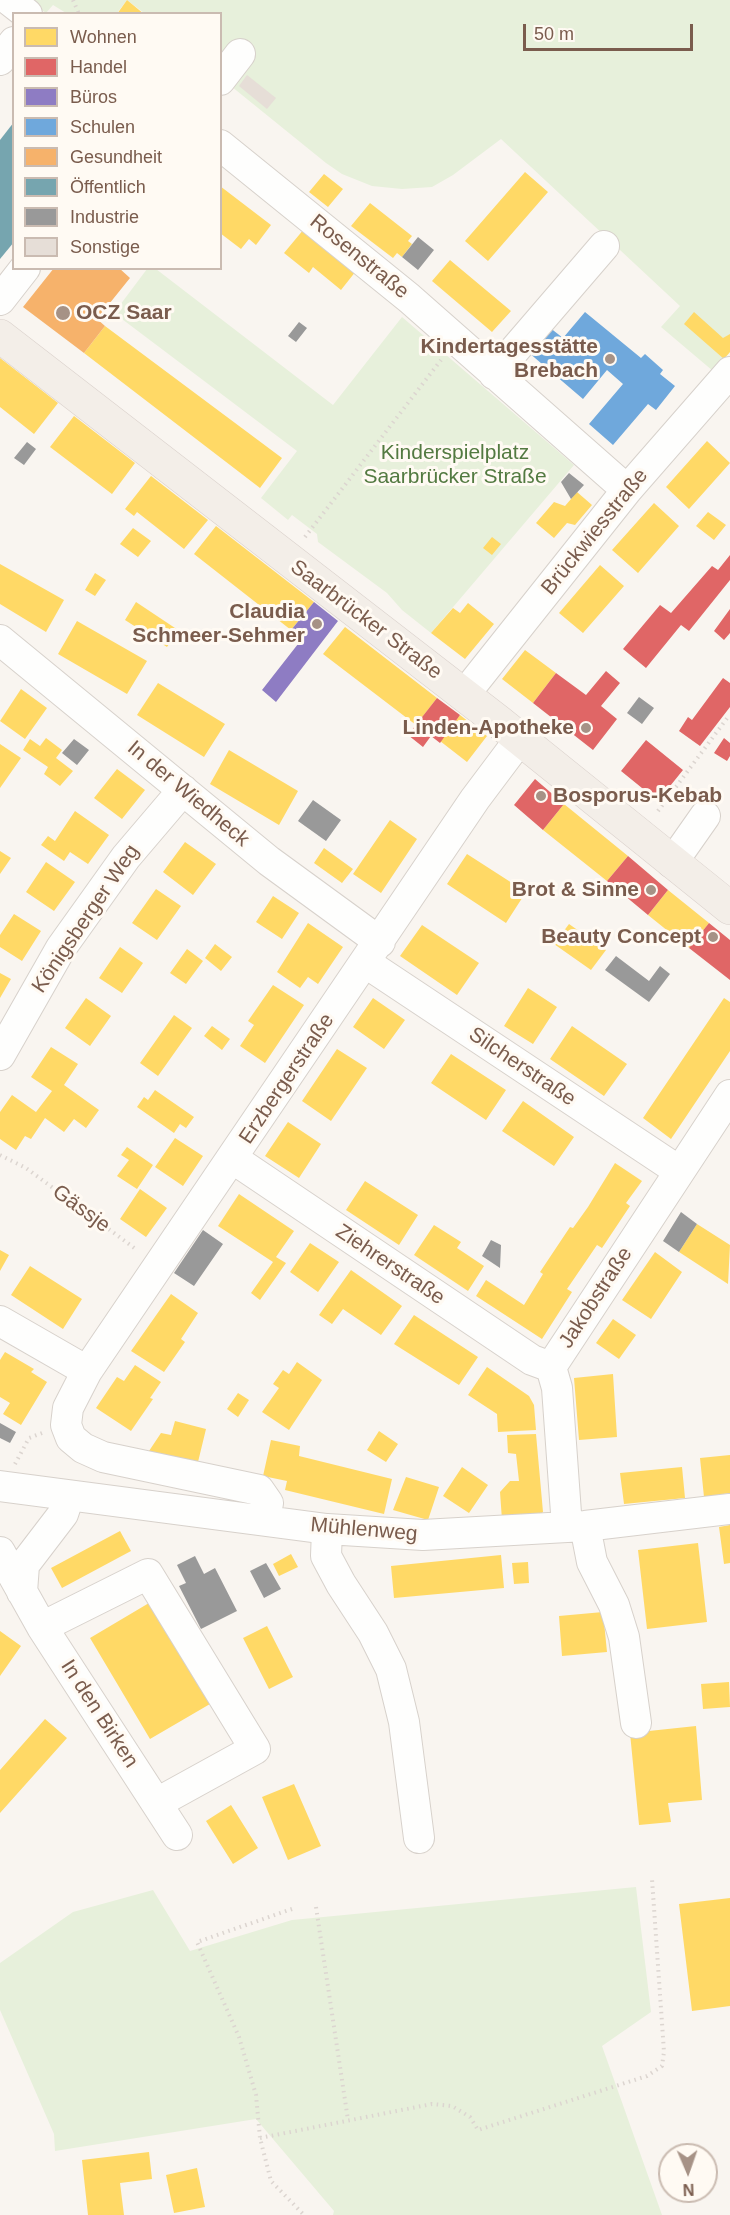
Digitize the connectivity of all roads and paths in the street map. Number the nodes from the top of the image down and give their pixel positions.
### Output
1 (9, 0) edge
2 (24, 12) edge
3 (12, 45) edge
4 (240, 54) dead end
5 (0, 60) edge
6 (222, 77) edge
7 (222, 147) edge
8 (604, 246) dead end
9 (23, 270) edge
10 (0, 300) edge
11 (0, 336) edge
12 (457, 340) junction
13 (730, 372) edge
14 (494, 374) junction
15 (627, 490) junction
16 (307, 535) dead end
17 (0, 640) edge
18 (464, 695) junction
19 (730, 718) edge
20 (520, 739) junction
21 (183, 790) junction
22 (658, 811) dead end
23 (705, 816) dead end
24 (672, 863) junction
25 (730, 908) edge
26 (373, 952) junction
27 (0, 1055) edge
28 (730, 1095) edge
29 (0, 1155) edge
30 (232, 1158) junction
31 (679, 1171) junction
32 (160, 1266) junction
33 (0, 1321) edge
34 (551, 1367) junction
35 (87, 1371) junction
36 (66, 1425) junction
37 (7, 1476) edge
38 (69, 1496) junction
39 (730, 1509) edge
40 (265, 1519) junction
41 (576, 1527) junction
42 (327, 1529) junction
43 (0, 1552) edge
44 (22, 1592) junction
45 (42, 1627) junction
46 (636, 1723) dead end
47 (157, 1803) junction
48 (177, 1835) dead end
49 (419, 1838) dead end
50 (652, 1879) dead end
51 (316, 1907) dead end
52 (292, 1909) dead end
53 (348, 2120) junction
54 (260, 2138) junction
55 (304, 2215) edge

1 - 2 street
3 - 5 street
4 - 6 street
7 - 12 street, Rosenstraße
8 - 14 street
9 - 10 street
11 - 18 main road, Saarbrücker Straße
12 - 14 street, Rosenstraße
12 - 16 path
13 - 15 street, Brückwiesstraße
14 - 15 street, Rosenstraße
15 - 18 street, Brückwiesstraße
17 - 21 street, In der Wiedheck
18 - 20 main road, Saarbrücker Straße
19 - 22 path
20 - 24 main road, Saarbrücker Straße
20 - 26 street, Erzbergerstraße
21 - 26 street, In der Wiedheck
21 - 27 street, Königsberger Weg
23 - 24 street
24 - 25 main road, Saarbrücker Straße
26 - 30 street, Erzbergerstraße
26 - 31 street, Silcherstraße
28 - 31 street, Jakobstraße
29 - 32 path, Gässje
30 - 32 street, Erzbergerstraße
30 - 34 street, Ziehrerstraße
31 - 34 street, Jakobstraße
32 - 35 street, Erzbergerstraße
33 - 35 street
34 - 41 street, Jakobstraße
35 - 36 street, Erzbergerstraße
36 - 37 path
36 - 40 street
37 - 38 street, Mühlenweg
38 - 40 street, Mühlenweg
38 - 44 street
39 - 41 street, Mühlenweg
40 - 42 street, Mühlenweg
41 - 42 street, Mühlenweg
41 - 46 street, Jakobstraße
42 - 49 street
43 - 44 street, In den Birken
44 - 45 street, In den Birken
45 - 47 street, In den Birken
45 - 47 street
47 - 48 street, In den Birken
50 - 53 path
51 - 53 path
52 - 54 path
53 - 54 path
54 - 55 path

